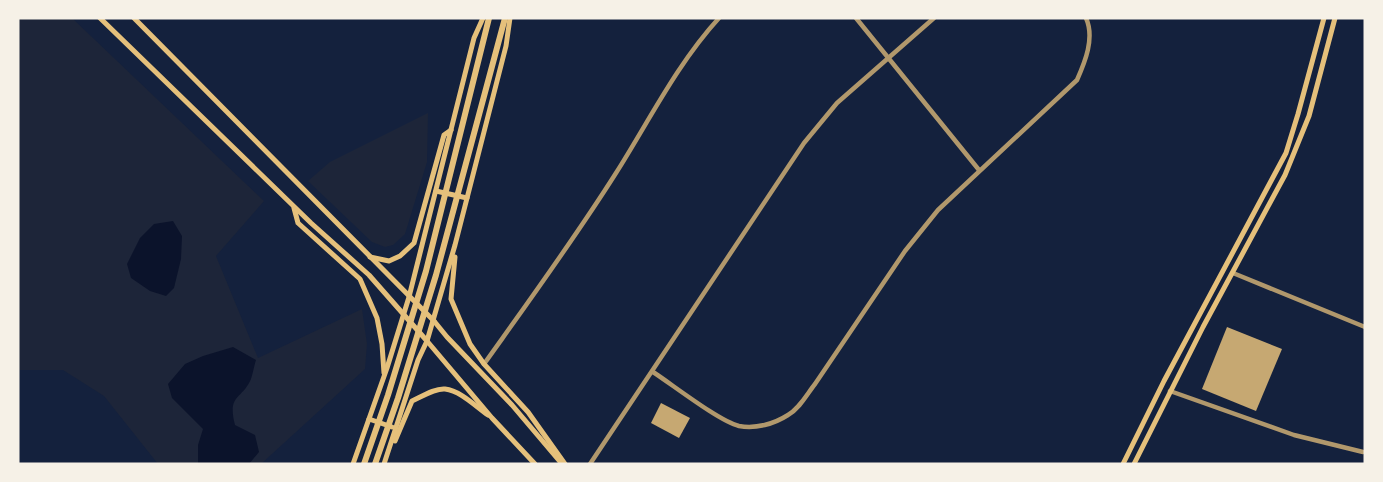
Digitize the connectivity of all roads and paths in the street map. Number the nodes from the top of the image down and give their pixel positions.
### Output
1 (100, 18) edge
2 (134, 18) edge
3 (483, 18) edge
4 (489, 18) edge
5 (505, 18) edge
6 (510, 18) edge
7 (719, 18) edge
8 (856, 18) edge
9 (934, 18) edge
10 (1086, 18) edge
11 (1324, 18) edge
12 (1335, 18) edge
13 (889, 57) junction
14 (452, 129) junction
15 (979, 170) junction
16 (436, 191) junction
17 (467, 198) junction
18 (294, 206) junction
19 (456, 245) junction
20 (370, 257) junction
21 (1233, 273) junction
22 (410, 297) junction
23 (405, 314) junction
24 (1365, 327) edge
25 (427, 341) junction
26 (484, 364) junction
27 (653, 372) junction
28 (385, 375) junction
29 (1170, 391) junction
30 (492, 418) junction
31 (369, 419) junction
32 (396, 428) junction
33 (1363, 452) dead end
34 (353, 464) edge
35 (364, 464) edge
36 (375, 464) edge
37 (384, 464) edge
38 (535, 464) edge
39 (564, 464) edge
40 (590, 464) edge
41 (1123, 464) edge
42 (1134, 464) edge

1 - 18 main road
2 - 20 main road
3 - 14 main road
4 - 35 highway
5 - 36 highway
6 - 17 main road
7 - 26 street
8 - 13 street
9 - 13 street
10 - 15 street
11 - 41 main road
12 - 21 main road
13 - 15 street
13 - 27 street
14 - 16 main road
14 - 20 main road
15 - 27 street
16 - 17 main road
16 - 22 main road
17 - 19 main road
18 - 23 main road
18 - 28 main road
19 - 25 main road
19 - 26 main road
20 - 22 main road
21 - 24 street
21 - 29 main road
22 - 23 main road
22 - 39 main road
23 - 25 main road
23 - 28 main road
25 - 30 main road
25 - 32 main road
26 - 39 main road
27 - 40 street
28 - 31 main road
29 - 33 street
29 - 42 main road
30 - 37 main road
30 - 38 main road
31 - 32 main road
31 - 34 main road
32 - 37 main road

